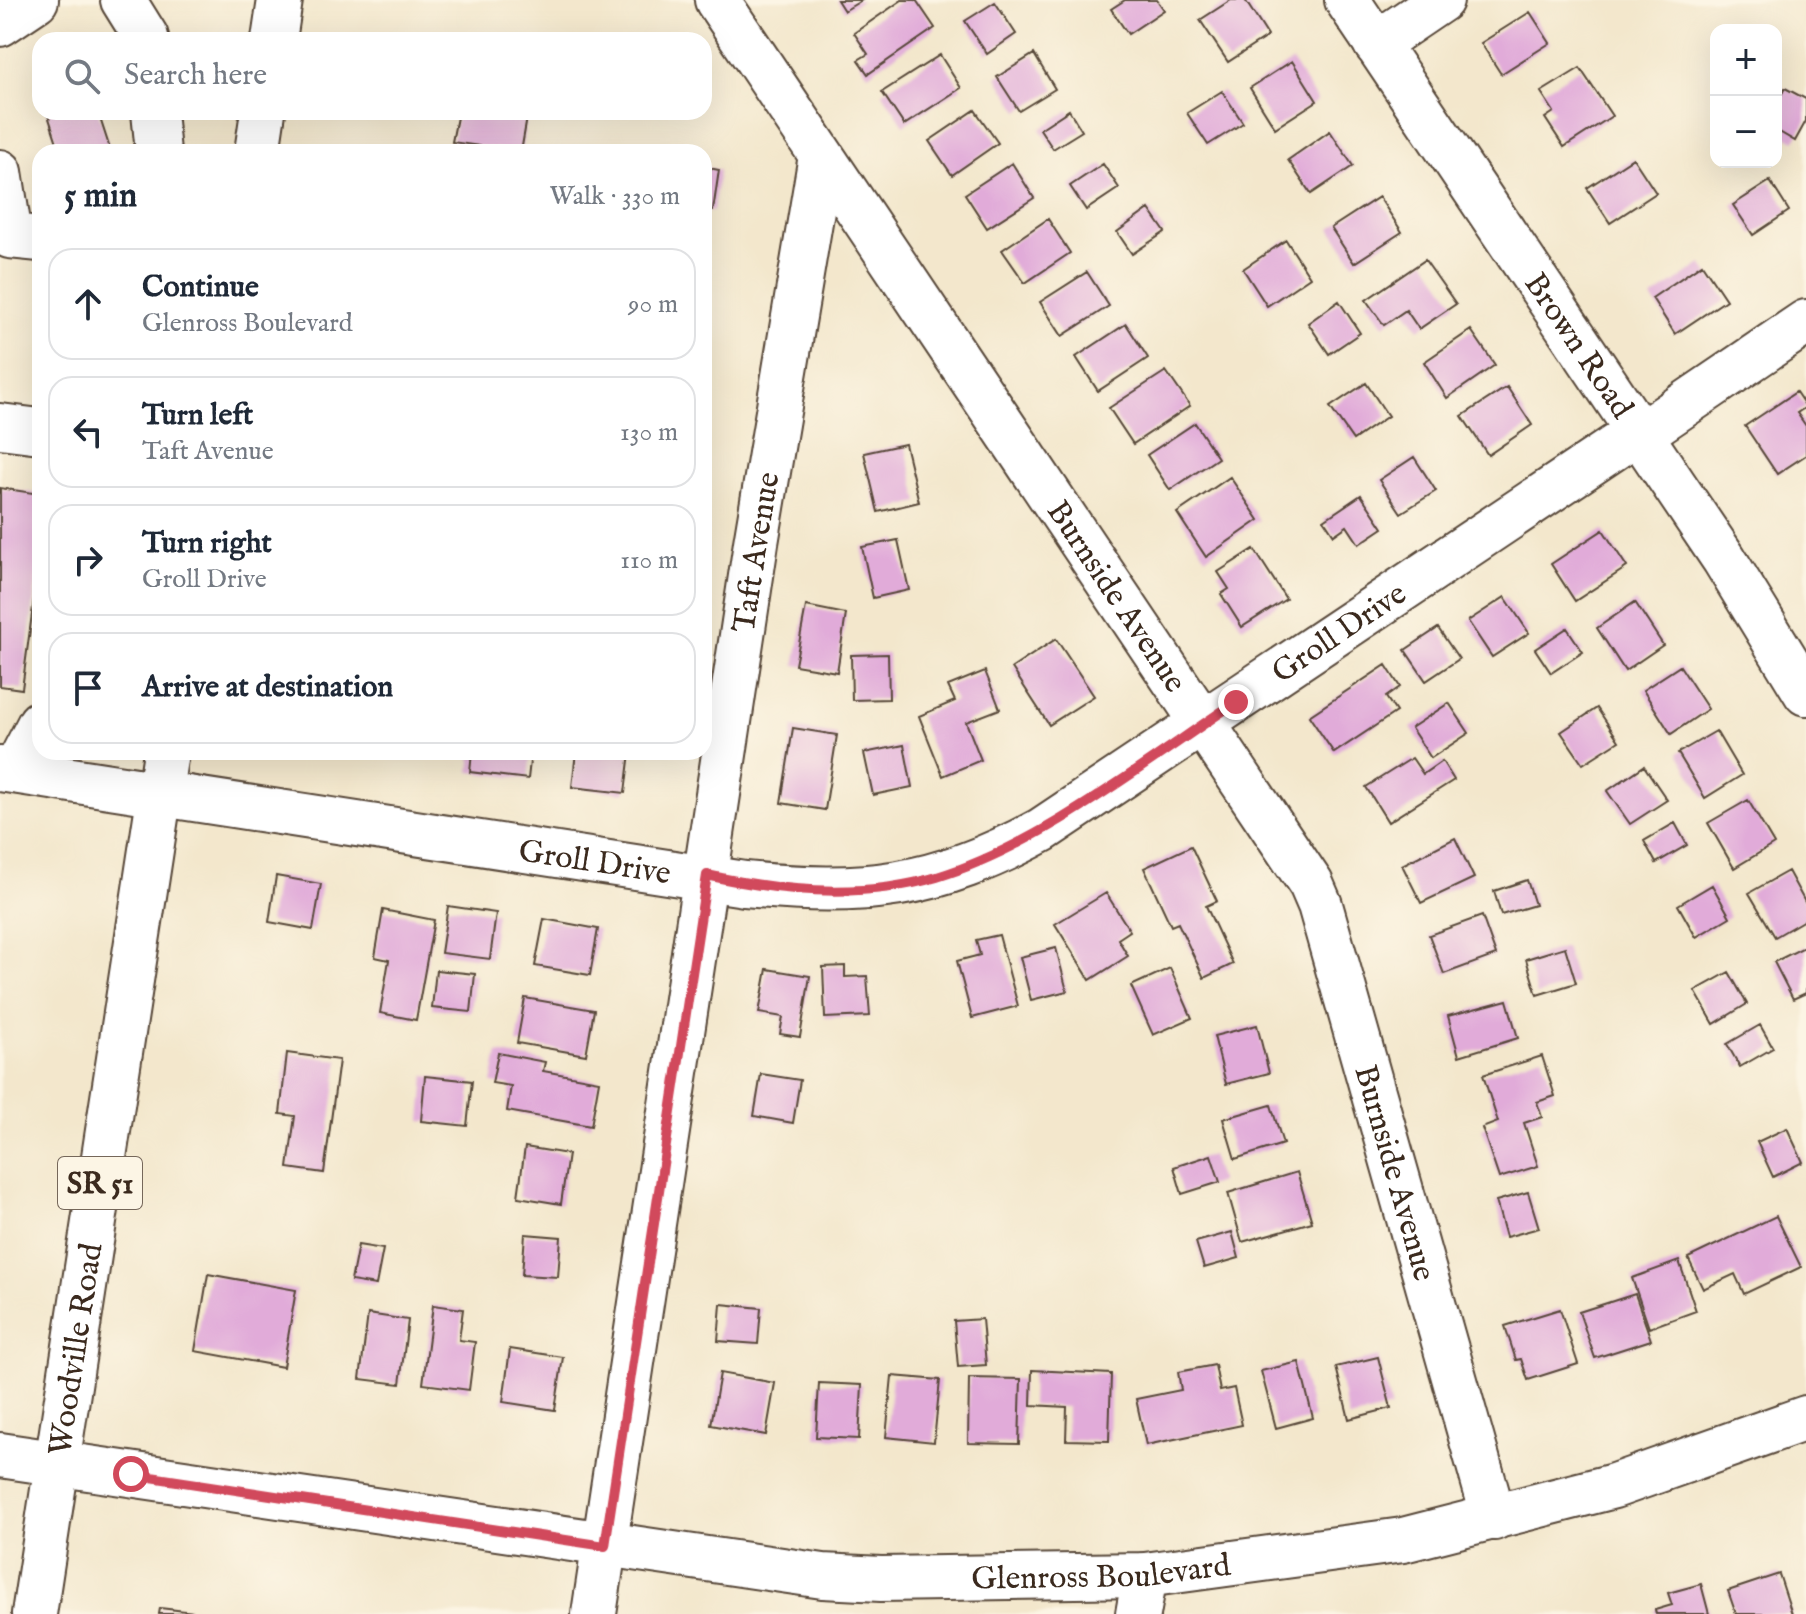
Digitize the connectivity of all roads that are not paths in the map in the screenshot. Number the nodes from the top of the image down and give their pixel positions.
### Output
1 (36, 0) edge
2 (123, 0) edge
3 (280, 0) edge
4 (717, 0) edge
5 (1347, 0) edge
6 (1441, 0) edge
7 (0, 24) edge
8 (145, 32) edge
9 (275, 32) edge
10 (1376, 44) junction
11 (155, 120) edge
12 (262, 120) edge
13 (157, 144) edge
14 (258, 144) edge
15 (821, 156) junction
16 (0, 172) edge
17 (17, 248) edge
18 (1806, 322) edge
19 (0, 426) edge
20 (32, 430) edge
21 (1640, 432) junction
22 (1806, 693) edge
23 (1202, 724) junction
24 (32, 734) edge
25 (165, 760) edge
26 (7, 770) edge
27 (159, 795) junction
28 (707, 875) junction
29 (1806, 1418) edge
30 (0, 1455) edge
31 (58, 1463) junction
32 (1494, 1518) junction
33 (605, 1546) junction
34 (1142, 1594) edge
35 (34, 1614) edge
36 (594, 1614) edge

1 - 7 street
2 - 8 street
3 - 9 street
4 - 15 street, Burnside Avenue
5 - 10 street, Brown Road
6 - 10 street
10 - 21 street, Brown Road
11 - 13 street
12 - 14 street
15 - 23 street, Burnside Avenue
15 - 28 street, Taft Avenue
16 - 17 street
18 - 21 street, Groll Drive
19 - 20 street
21 - 22 street, Brown Road
21 - 23 street, Groll Drive
23 - 28 street, Groll Drive
23 - 32 street, Burnside Avenue
24 - 26 street
25 - 27 street, Woodville Road / SR 51
26 - 27 street, Groll Drive
27 - 28 street, Groll Drive
27 - 31 street, Woodville Road / SR 51
28 - 33 street, Taft Avenue
29 - 32 street, Glenross Boulevard
30 - 31 street, Glenross Boulevard
31 - 33 street, Glenross Boulevard
31 - 35 street, Woodville Road / SR 51
32 - 34 street, Glenross Boulevard
33 - 34 street, Glenross Boulevard
33 - 36 street, Taft Avenue

